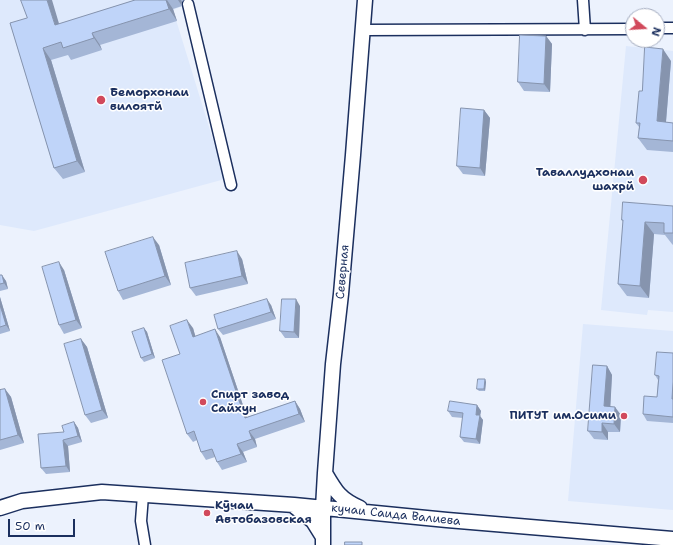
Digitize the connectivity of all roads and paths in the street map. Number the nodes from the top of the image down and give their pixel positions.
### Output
1 (365, 0) edge
2 (583, 0) edge
3 (188, 4) dead end
4 (625, 28) edge
5 (363, 30) junction
6 (585, 30) junction
7 (231, 185) dead end
8 (325, 473) junction
9 (143, 495) junction
10 (294, 505) junction
11 (0, 508) edge
12 (323, 508) junction
13 (368, 512) junction
14 (673, 539) edge
15 (323, 542) edge
16 (145, 545) edge

1 - 5 street, Северная
2 - 6 street
3 - 7 street
4 - 6 street
5 - 6 street
5 - 8 street, Северная
8 - 12 street, Северная
8 - 13 street
9 - 10 street, кучаи Саида Валиева
9 - 11 street, кучаи Саида Валиева
9 - 16 street
10 - 12 street, кучаи Саида Валиева
10 - 15 street
12 - 13 street, кучаи Саида Валиева
12 - 15 street, Северная
13 - 14 street, кучаи Саида Валиева

